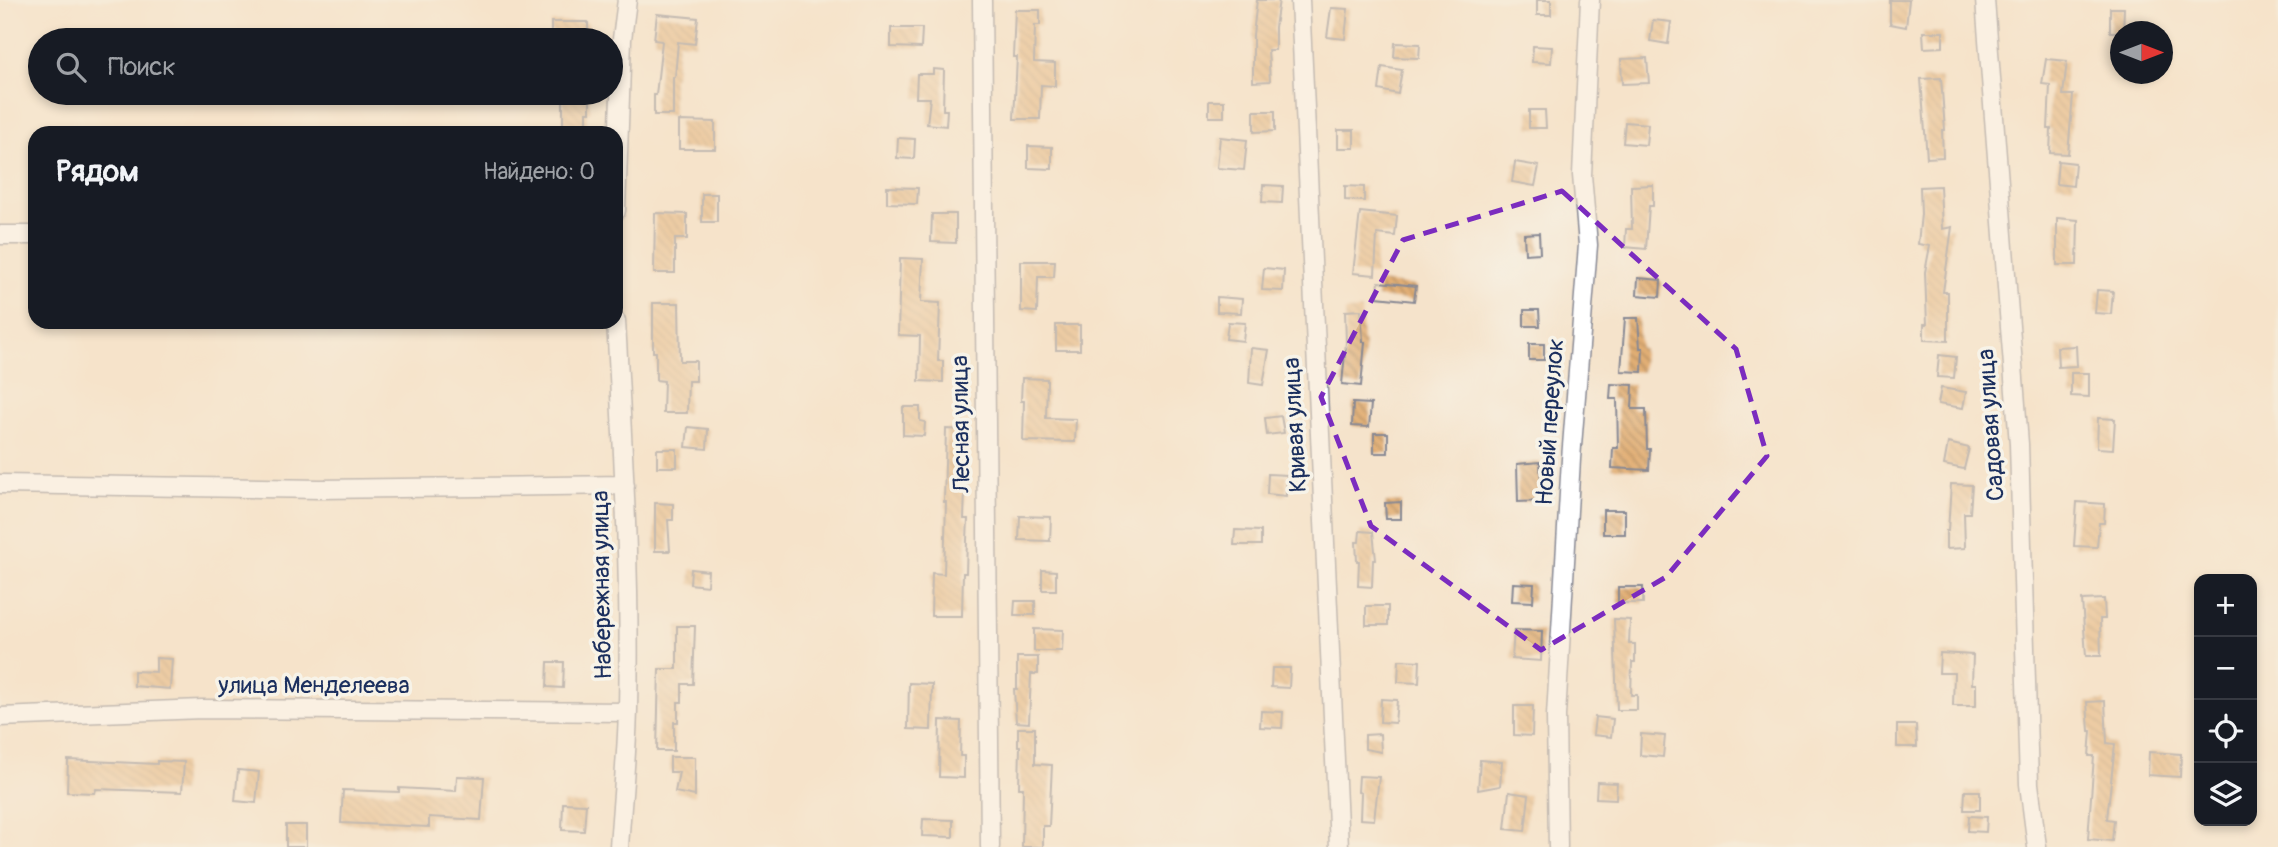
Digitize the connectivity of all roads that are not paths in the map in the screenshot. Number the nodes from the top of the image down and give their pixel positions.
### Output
1 (627, 0) edge
2 (982, 0) edge
3 (1300, 0) edge
4 (1590, 0) edge
5 (1985, 0) edge
6 (623, 31) edge
7 (620, 105) edge
8 (619, 126) edge
9 (0, 235) edge
10 (28, 235) edge
11 (616, 329) edge
12 (0, 484) edge
13 (625, 485) junction
14 (628, 712) junction
15 (0, 717) edge
16 (618, 847) edge
17 (990, 847) edge
18 (1339, 847) edge
19 (1558, 847) edge
20 (2037, 847) edge

1 - 6 street
2 - 17 street, Лесная улица
3 - 18 street, Кривая улица
4 - 19 street, Новый переулок
5 - 20 street, Садовая улица
7 - 8 street
9 - 10 street
11 - 13 street, Набережная улица
12 - 13 street
13 - 14 street, Набережная улица
14 - 15 street, улица Менделеева
14 - 16 street, Набережная улица

